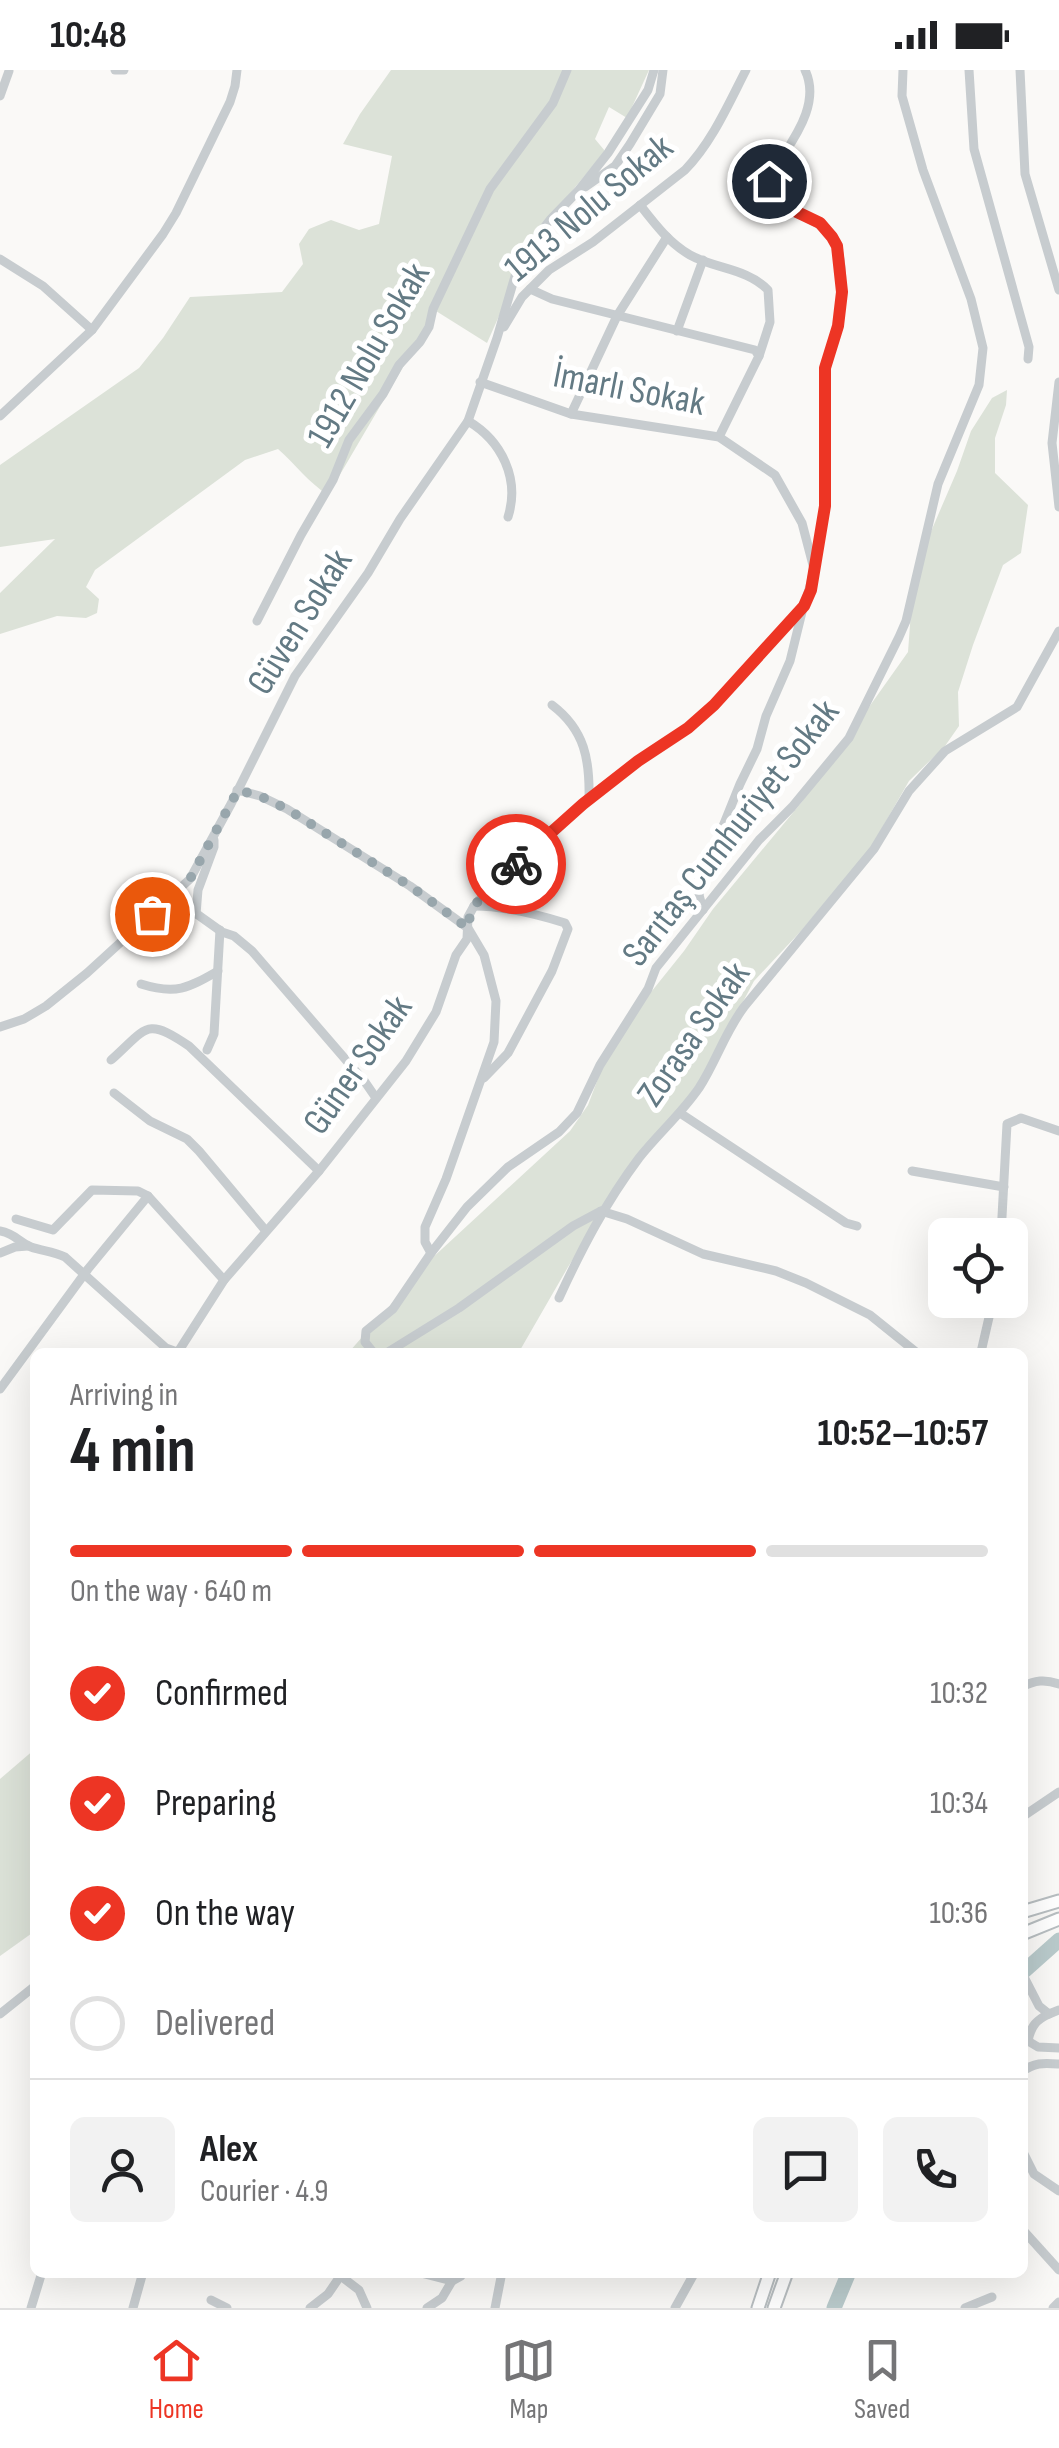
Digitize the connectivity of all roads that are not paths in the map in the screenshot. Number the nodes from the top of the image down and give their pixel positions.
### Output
1 (10, 70) edge
2 (115, 70) edge
3 (124, 70) edge
4 (236, 70) edge
5 (566, 70) edge
6 (654, 70) edge
7 (663, 70) edge
8 (746, 70) edge
9 (805, 70) edge
10 (903, 70) edge
11 (969, 70) edge
12 (1020, 70) edge
13 (0, 76) edge
14 (0, 96) edge
15 (578, 191) junction
16 (640, 205) junction
17 (667, 237) junction
18 (0, 259) edge
19 (703, 260) junction
20 (530, 289) junction
21 (1059, 290) edge
22 (616, 316) junction
23 (92, 330) junction
24 (677, 331) junction
25 (498, 338) junction
26 (759, 356) junction
27 (1028, 359) dead end
28 (480, 382) junction
29 (1059, 382) edge
30 (571, 414) junction
31 (0, 416) edge
32 (468, 421) junction
33 (718, 437) junction
34 (1059, 507) edge
35 (508, 517) dead end
36 (814, 568) junction
37 (804, 606) junction
38 (257, 620) dead end
39 (1059, 631) edge
40 (552, 705) dead end
41 (238, 790) junction
42 (589, 800) junction
43 (214, 836) junction
44 (474, 906) junction
45 (703, 910) junction
46 (152, 914) junction
47 (196, 914) junction
48 (468, 928) junction
49 (220, 930) junction
50 (218, 971) junction
51 (142, 984) dead end
52 (0, 1027) edge
53 (207, 1050) dead end
54 (111, 1060) dead end
55 (482, 1080) junction
56 (114, 1093) dead end
57 (376, 1098) junction
58 (680, 1113) junction
59 (1059, 1130) edge
60 (320, 1171) junction
61 (912, 1171) dead end
62 (1004, 1187) junction
63 (148, 1196) junction
64 (601, 1211) junction
65 (1002, 1218) edge
66 (16, 1219) dead end
67 (857, 1226) dead end
68 (0, 1231) edge
69 (266, 1231) junction
70 (28, 1246) junction
71 (0, 1253) edge
72 (431, 1253) junction
73 (84, 1274) junction
74 (224, 1280) junction
75 (559, 1298) dead end
76 (988, 1318) edge
77 (166, 1348) edge
78 (181, 1348) edge
79 (370, 1348) edge
80 (395, 1348) edge
81 (911, 1348) edge
82 (982, 1348) edge
83 (0, 1389) edge
84 (1028, 1684) edge
85 (1059, 1684) edge
86 (1059, 1792) edge
87 (1028, 1813) edge
88 (1059, 1901) edge
89 (1028, 1910) edge
90 (1059, 1919) edge
91 (1028, 1932) edge
92 (1028, 1985) edge
93 (30, 1990) edge
94 (1054, 2012) edge
95 (0, 2014) edge
96 (1059, 2048) edge
97 (1059, 2064) edge
98 (1028, 2068) edge
99 (1028, 2162) edge
100 (1059, 2191) edge
101 (1028, 2235) edge
102 (1059, 2270) edge
103 (40, 2278) edge
104 (141, 2278) edge
105 (339, 2278) edge
106 (346, 2278) edge
107 (438, 2278) edge
108 (458, 2278) edge
109 (501, 2278) edge
110 (691, 2278) edge
111 (768, 2278) edge
112 (784, 2278) edge
113 (452, 2282) junction
114 (992, 2297) dead end
115 (211, 2300) dead end
116 (1059, 2302) edge
117 (31, 2308) edge
118 (133, 2308) edge
119 (227, 2308) edge
120 (310, 2308) edge
121 (367, 2308) edge
122 (427, 2308) edge
123 (495, 2308) edge
124 (674, 2308) edge
125 (758, 2308) edge
126 (774, 2308) edge
127 (965, 2308) edge
128 (1053, 2308) edge

1 - 13 street
1 - 14 street
2 - 3 street
4 - 23 street
5 - 38 street, 1912 Nolu Sokak
6 - 15 street, Güven Sokak
7 - 15 street, Güven Sokak
8 - 16 street, 1913 Nolu Sokak
9 - 36 street, Güner Sokak
10 - 45 street, Sarıtaş Cumhuriyet Sokak
11 - 27 street
12 - 21 street
15 - 25 street, Güven Sokak
16 - 17 street
16 - 20 street, 1913 Nolu Sokak
17 - 19 street
17 - 22 street
18 - 23 street
19 - 24 street
19 - 26 street
20 - 22 street
20 - 25 street, 1913 Nolu Sokak
22 - 24 street
22 - 30 street
23 - 31 street
24 - 26 street
25 - 28 street, Güven Sokak
26 - 33 street
28 - 30 street, İmarlı Sokak
28 - 32 street, Güven Sokak
29 - 34 street
30 - 33 street, İmarlı Sokak
32 - 35 street
32 - 41 street, Güven Sokak
33 - 36 street, İmarlı Sokak
36 - 37 street, Güner Sokak
37 - 42 street, Güner Sokak
37 - 45 street
39 - 58 street, Zorasa Sokak
40 - 42 street
41 - 43 street, Güven Sokak
41 - 48 street
42 - 44 street, Güner Sokak
43 - 46 street, Güven Sokak
43 - 47 street
44 - 48 street, Güner Sokak
44 - 55 street
45 - 72 street, Sarıtaş Cumhuriyet Sokak
46 - 47 street
46 - 52 street, Güven Sokak
47 - 49 street
48 - 55 street
48 - 57 street, Güner Sokak
49 - 50 street
49 - 57 street
50 - 51 street
50 - 53 street
54 - 60 street
55 - 72 street
56 - 69 street
57 - 60 street, Güner Sokak
58 - 64 street, Zorasa Sokak
58 - 67 street
59 - 62 street
60 - 69 street, Güner Sokak
61 - 62 street
62 - 65 street
63 - 66 street
63 - 73 street
63 - 74 street
64 - 75 street
64 - 80 street
64 - 81 street
68 - 70 street
69 - 74 street, Güner Sokak
70 - 71 street
70 - 73 street
72 - 79 street, Sarıtaş Cumhuriyet Sokak
73 - 77 street
73 - 83 street
74 - 78 street, Güner Sokak
76 - 82 street
84 - 85 street
86 - 87 street
88 - 89 main road
90 - 91 main road
92 - 94 street
93 - 95 street
94 - 96 street
97 - 98 street
99 - 100 street
101 - 102 street
103 - 117 street
104 - 118 street
105 - 120 street
106 - 121 street
107 - 113 street
108 - 113 street
109 - 123 street
110 - 124 street
111 - 125 main road
112 - 126 main road
113 - 122 street
114 - 127 street
115 - 119 street
116 - 128 street

